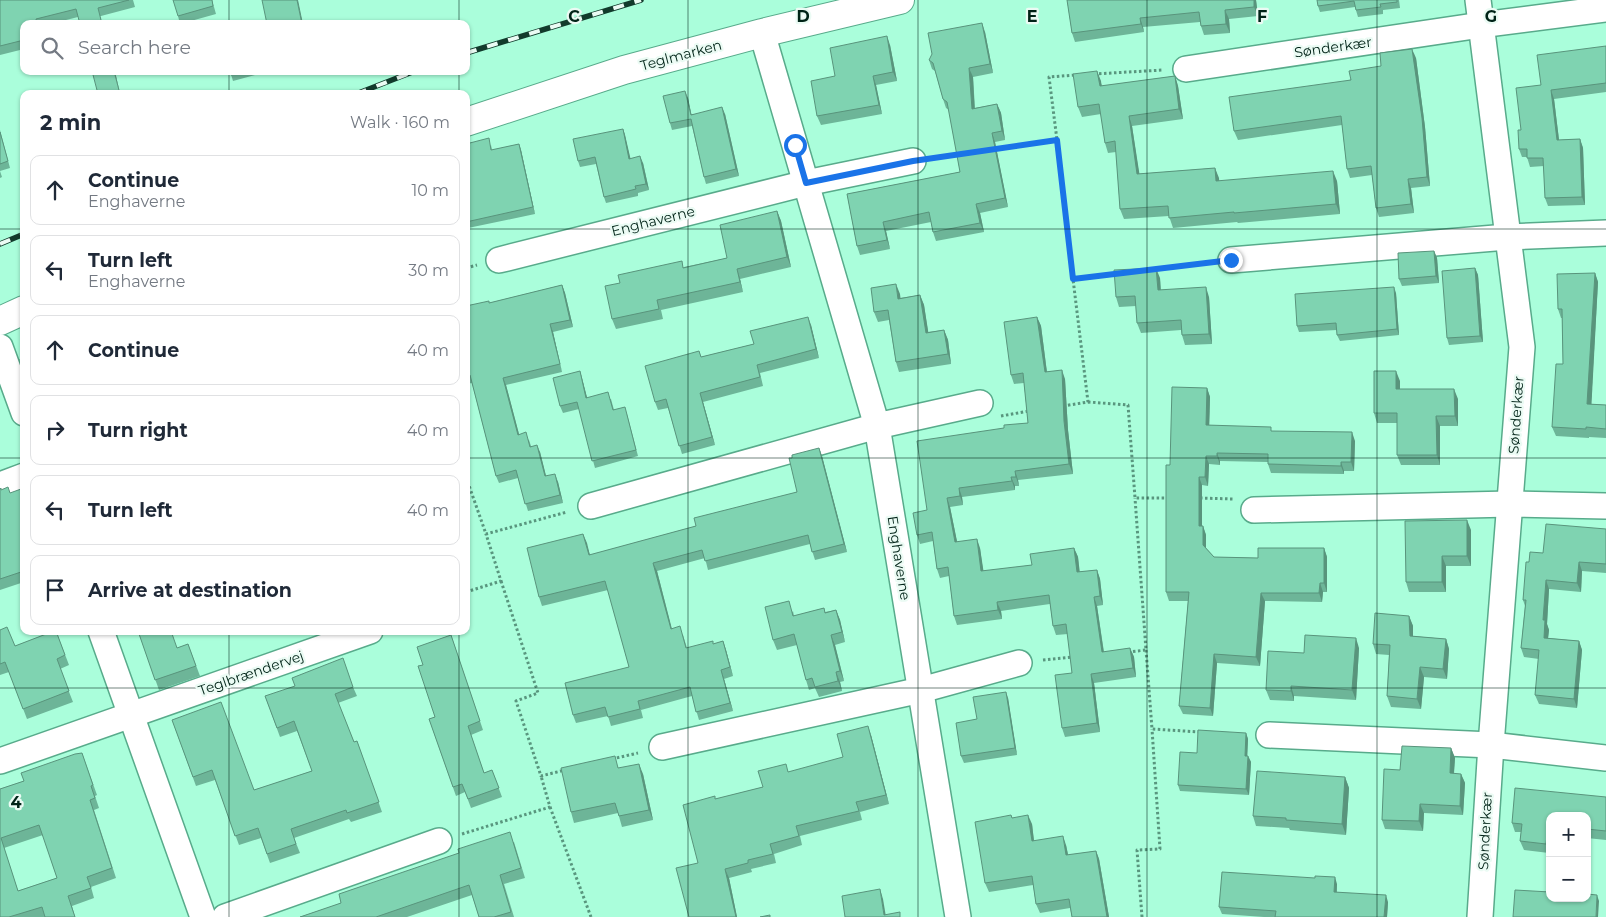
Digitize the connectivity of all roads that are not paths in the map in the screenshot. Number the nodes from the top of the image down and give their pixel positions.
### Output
1 (900, 0) edge
2 (1478, 0) edge
3 (1606, 9) edge
4 (1481, 25) junction
5 (762, 33) junction
6 (1186, 69) road end
7 (470, 121) edge
8 (913, 161) road end
9 (806, 183) junction
10 (1606, 233) edge
11 (1508, 237) junction
12 (499, 260) dead end
13 (1231, 260) road end
14 (20, 312) edge
15 (0, 321) edge
16 (0, 346) edge
17 (20, 402) edge
18 (980, 403) road end
19 (877, 426) junction
20 (20, 478) edge
21 (0, 485) edge
22 (1510, 504) junction
23 (592, 506) road end
24 (1606, 506) edge
25 (1254, 510) road end
26 (102, 635) edge
27 (359, 635) edge
28 (1019, 663) road end
29 (921, 690) junction
30 (131, 716) junction
31 (1269, 735) dead end
32 (1491, 746) junction
33 (662, 747) road end
34 (1606, 758) edge
35 (0, 761) edge
36 (439, 841) road end
37 (203, 917) edge
38 (225, 917) edge
39 (958, 917) edge
40 (1480, 917) edge

1 - 5 street, Teglmarken
2 - 4 street, Sønderkær
3 - 4 street, Sønderkær
4 - 6 street, Sønderkær
4 - 11 street, Sønderkær
5 - 7 street, Teglmarken
5 - 9 street, Enghaverne
8 - 9 street, Enghaverne
9 - 12 street, Enghaverne
9 - 19 street, Enghaverne
10 - 11 street
11 - 13 street
11 - 22 street, Sønderkær
14 - 15 street
16 - 17 street
18 - 19 street
19 - 23 street
19 - 29 street, Enghaverne
20 - 21 street
22 - 24 street
22 - 25 street
22 - 32 street, Sønderkær
26 - 30 street
27 - 30 street, Teglbrændervej
28 - 29 street
29 - 33 street
29 - 39 street, Enghaverne
30 - 35 street, Teglbrændervej
30 - 37 street
31 - 32 street
32 - 34 street
32 - 40 street, Sønderkær
36 - 38 street

